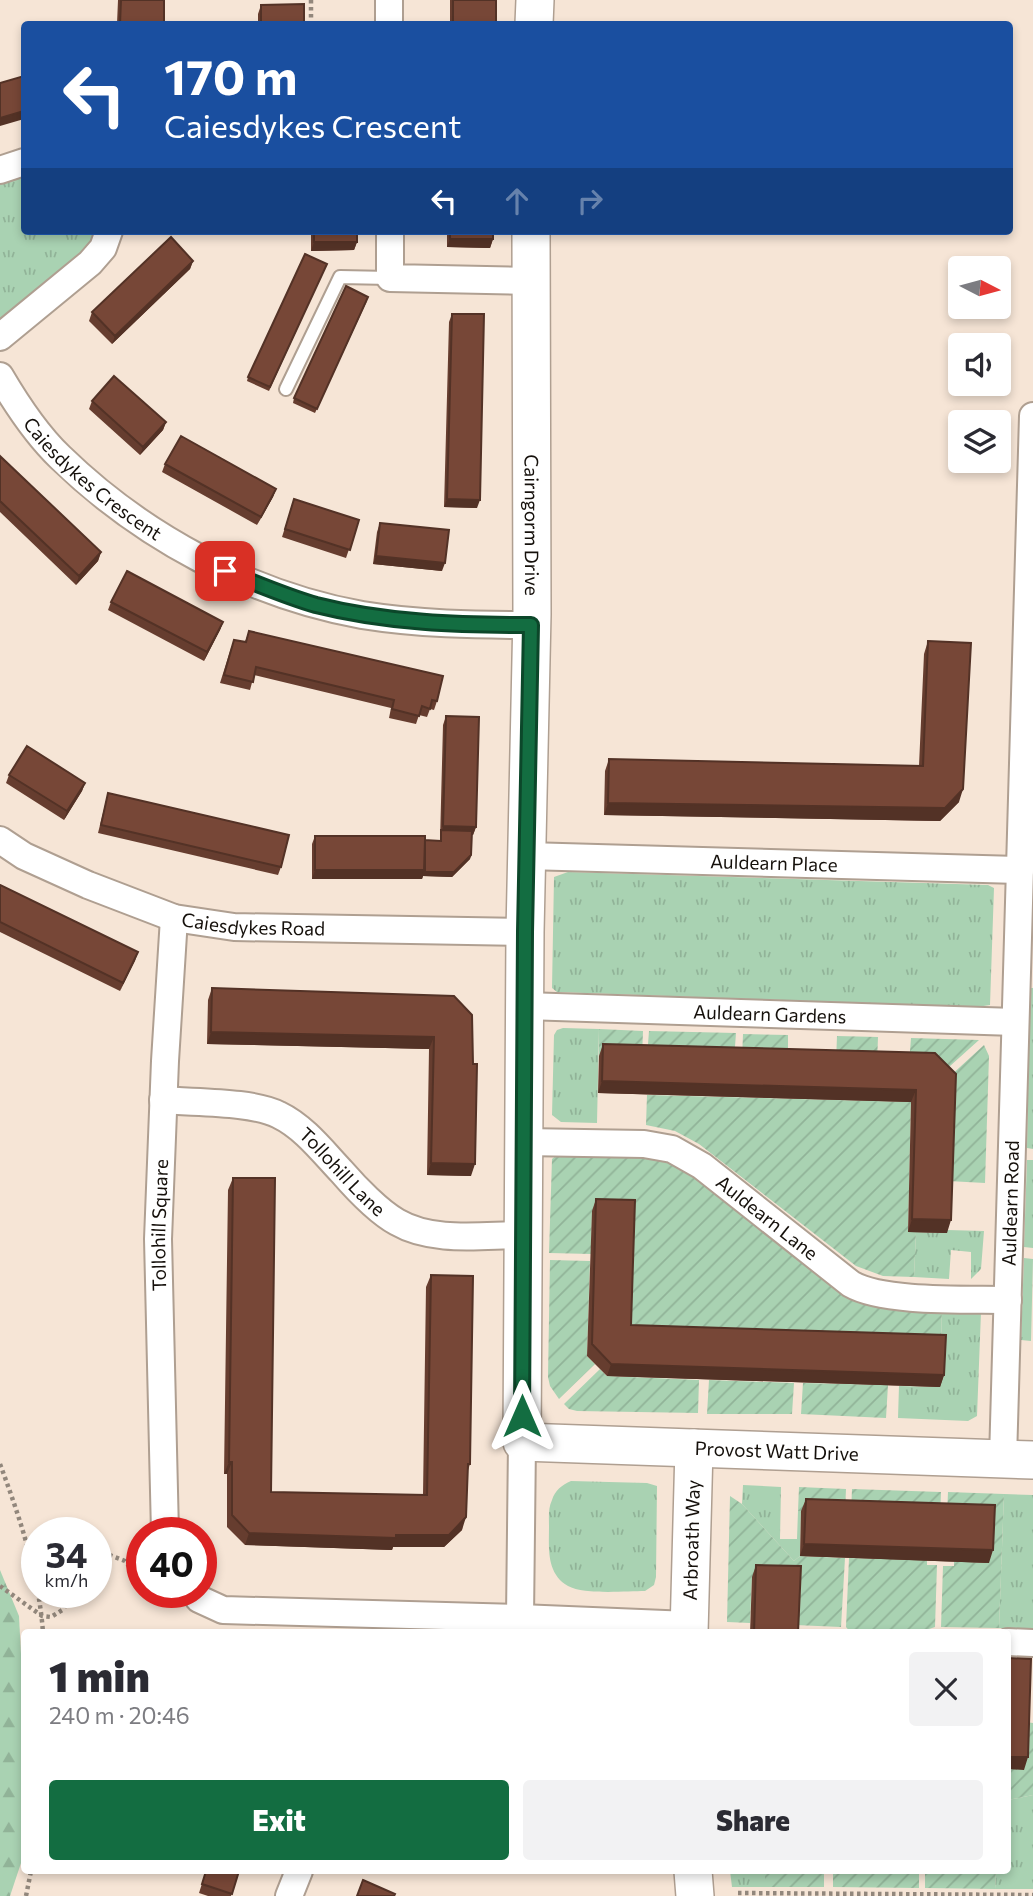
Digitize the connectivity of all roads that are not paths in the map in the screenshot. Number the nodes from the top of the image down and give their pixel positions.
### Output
1 (389, 0) edge
2 (535, 0) edge
3 (389, 21) edge
4 (534, 21) edge
5 (21, 163) edge
6 (0, 170) edge
7 (108, 235) edge
8 (390, 235) edge
9 (531, 235) edge
10 (390, 278) junction
11 (531, 281) junction
12 (0, 337) edge
13 (0, 376) edge
14 (286, 389) dead end
15 (1033, 416) edge
16 (531, 625) junction
17 (0, 840) edge
18 (527, 856) junction
19 (1020, 870) junction
20 (174, 918) junction
21 (525, 932) junction
22 (1025, 947) edge
23 (525, 1006) junction
24 (1015, 1022) junction
25 (163, 1100) junction
26 (524, 1142) junction
27 (522, 1235) junction
28 (1008, 1300) junction
29 (522, 1442) junction
30 (694, 1448) junction
31 (1018, 1460) edge
32 (165, 1517) edge
33 (217, 1607) edge
34 (520, 1618) junction
35 (353, 1623) edge
36 (689, 1629) edge
37 (1011, 1643) edge
38 (1033, 1643) edge
39 (298, 1874) edge
40 (693, 1874) edge
41 (289, 1896) edge
42 (695, 1896) edge

1 - 3 street
2 - 4 street
5 - 6 street
7 - 12 street
8 - 10 street
9 - 11 street, Cairngorm Drive
10 - 11 street
10 - 14 lane
11 - 16 street, Cairngorm Drive
13 - 16 street, Caiesdykes Crescent
15 - 19 street, Auldearn Road
16 - 18 street, Cairngorm Drive
17 - 20 street, Caiesdykes Road
18 - 19 street, Auldearn Place
18 - 21 street, Cairngorm Drive
19 - 22 street, Auldearn Road
20 - 21 street, Caiesdykes Road
20 - 25 street, Tollohill Square
21 - 23 street, Cairngorm Drive
22 - 24 street, Auldearn Road
23 - 24 street, Auldearn Gardens
23 - 26 street, Cairngorm Drive
24 - 28 street, Auldearn Road
25 - 27 street, Tollohill Lane
25 - 32 street, Tollohill Square
26 - 27 street, Cairngorm Drive
26 - 28 street, Auldearn Lane
27 - 29 street, Cairngorm Drive
28 - 31 street, Auldearn Road
29 - 30 street, Provost Watt Drive
29 - 34 street, Cairngorm Drive
30 - 31 street, Provost Watt Drive
30 - 36 street, Arbroath Way
33 - 35 street
34 - 35 street
34 - 36 street
37 - 38 street
39 - 41 street
40 - 42 street

